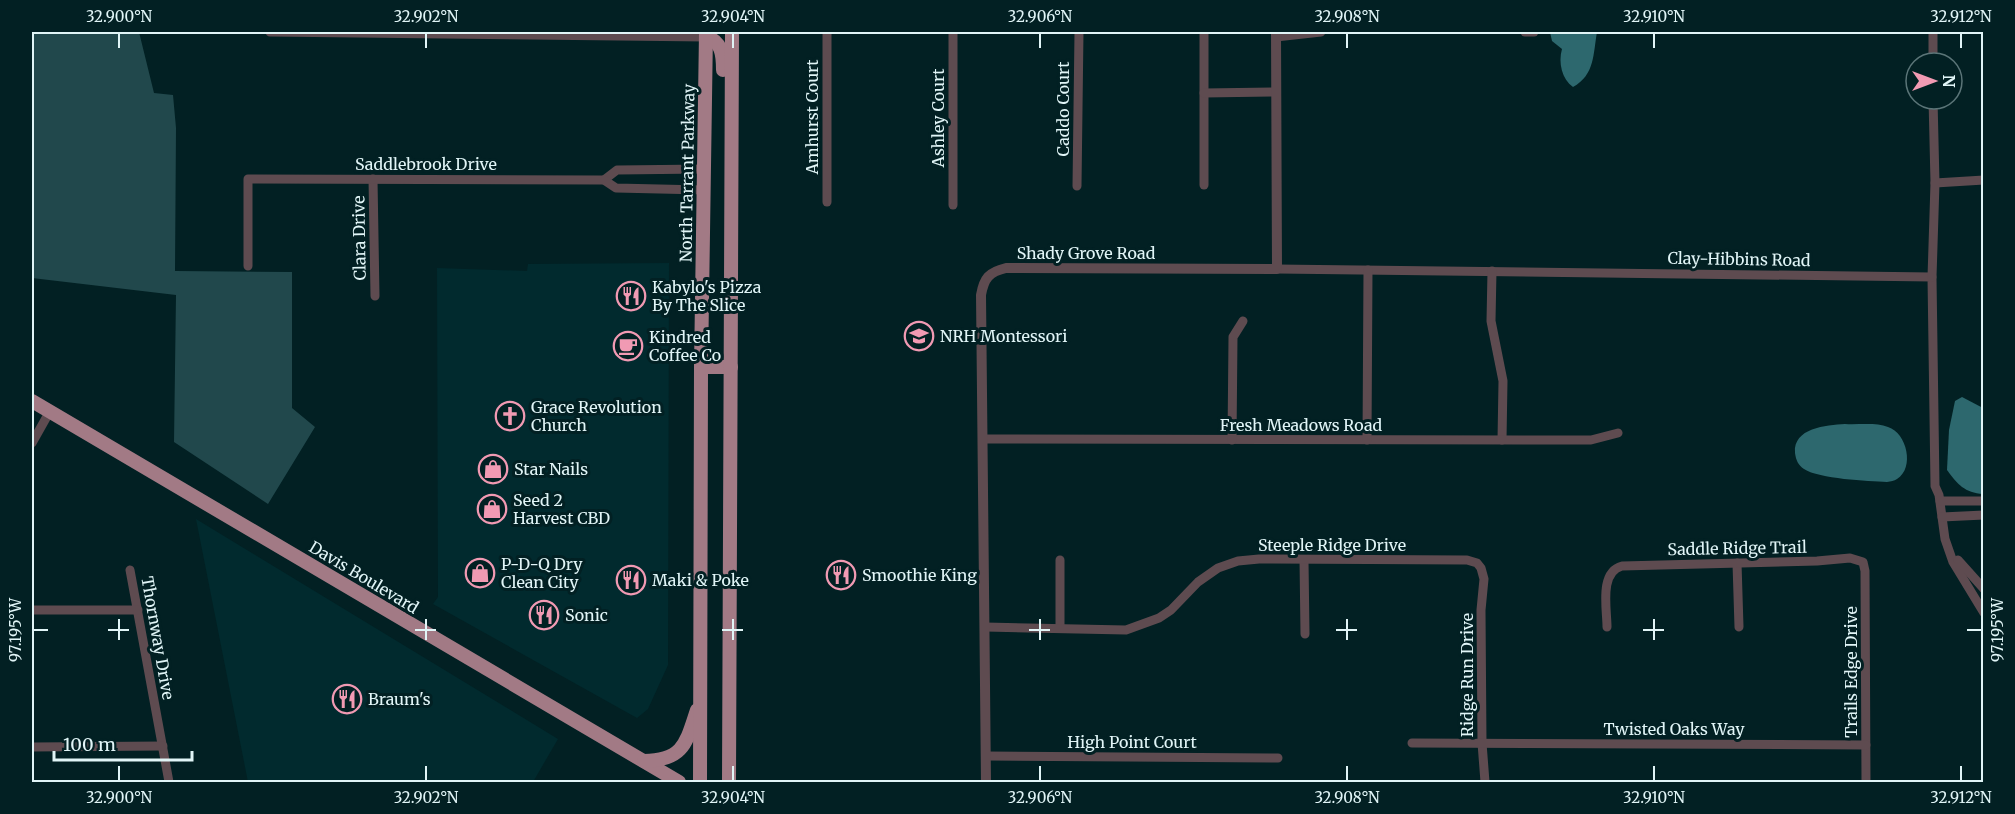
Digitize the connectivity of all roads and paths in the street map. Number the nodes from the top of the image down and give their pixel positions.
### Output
1 (270, 32) edge
2 (364, 32) edge
3 (732, 32) edge
4 (827, 32) edge
5 (953, 32) edge
6 (1079, 32) edge
7 (1204, 32) edge
8 (1321, 32) edge
9 (1525, 32) edge
10 (1534, 32) edge
11 (1933, 32) edge
12 (486, 33) edge
13 (609, 34) edge
14 (706, 34) edge
15 (1276, 34) edge
16 (1933, 51) edge
17 (1276, 92) junction
18 (1204, 93) junction
19 (1933, 111) edge
20 (731, 131) junction
21 (704, 169) junction
22 (644, 170) junction
23 (373, 179) junction
24 (604, 180) junction
25 (1983, 180) edge
26 (1935, 183) junction
27 (1204, 185) dead end
28 (1077, 186) dead end
29 (644, 189) junction
30 (703, 190) junction
31 (827, 202) dead end
32 (953, 205) dead end
33 (248, 266) dead end
34 (1277, 269) junction
35 (1368, 270) junction
36 (1492, 271) junction
37 (1932, 277) junction
38 (375, 296) dead end
39 (1243, 321) dead end
40 (701, 367) junction
41 (730, 367) junction
42 (33, 405) edge
43 (50, 411) junction
44 (1618, 433) dead end
45 (983, 439) junction
46 (1232, 440) junction
47 (1367, 440) junction
48 (1502, 440) junction
49 (32, 443) edge
50 (1940, 501) junction
51 (1983, 501) edge
52 (1983, 515) edge
53 (1942, 517) junction
54 (1949, 548) junction
55 (1060, 560) dead end
56 (1304, 560) junction
57 (1863, 562) joint
58 (1737, 563) junction
59 (1481, 568) joint
60 (130, 570) dead end
61 (1983, 589) edge
62 (32, 610) edge
63 (138, 610) junction
64 (1983, 613) edge
65 (985, 627) junction
66 (1060, 627) junction
67 (1607, 627) dead end
68 (1739, 627) dead end
69 (1305, 634) dead end
70 (701, 697) junction
71 (1482, 742) junction
72 (1412, 743) dead end
73 (1866, 745) junction
74 (163, 746) junction
75 (32, 747) edge
76 (986, 756) junction
77 (1278, 758) dead end
78 (643, 761) junction
79 (169, 783) edge
80 (679, 783) edge
81 (700, 783) edge
82 (729, 783) edge
83 (986, 783) edge
84 (1485, 783) edge
85 (1866, 783) edge

1 - 2 street
2 - 12 street
3 - 20 main road
4 - 31 street, Amhurst Court
5 - 32 street, Ashley Court
6 - 28 street, Caddo Court
7 - 18 street
8 - 15 street
9 - 10 street
11 - 16 street
12 - 13 street
13 - 14 street
14 - 20 main road
14 - 21 main road, North Tarrant Parkway
15 - 17 street
17 - 18 street
17 - 34 street
18 - 27 street
19 - 26 street
20 - 41 main road
21 - 22 street, Saddlebrook Drive
21 - 30 main road, North Tarrant Parkway
22 - 24 street, Saddlebrook Drive
22 - 29 street
23 - 24 street, Saddlebrook Drive
23 - 33 street, Saddlebrook Drive
23 - 38 street, Clara Drive
24 - 29 street, Saddlebrook Drive
25 - 26 street
26 - 37 street
29 - 30 street, Saddlebrook Drive
30 - 40 main road, North Tarrant Parkway
34 - 35 street, Clay-Hibbins Road
34 - 45 street, Shady Grove Road
35 - 36 street, Clay-Hibbins Road
35 - 47 street
36 - 37 street, Clay-Hibbins Road
36 - 48 street
37 - 50 street
39 - 46 street
40 - 41 main road
40 - 70 main road, North Tarrant Parkway
41 - 82 main road
42 - 43 main road, Davis Boulevard
43 - 49 street
43 - 78 main road, Davis Boulevard
44 - 48 street, Fresh Meadows Road
45 - 46 street, Fresh Meadows Road
45 - 65 street, Shady Grove Road
46 - 47 street, Fresh Meadows Road
47 - 48 street, Fresh Meadows Road
50 - 51 street
50 - 53 street
52 - 53 street
53 - 54 street
54 - 61 street
54 - 64 street
55 - 66 street
56 - 59 street, Steeple Ridge Drive
56 - 66 street, Steeple Ridge Drive
56 - 69 street
57 - 58 street, Saddle Ridge Trail
57 - 73 street, Trails Edge Drive
58 - 67 street, Saddle Ridge Trail
58 - 68 street
59 - 71 street, Ridge Run Drive
60 - 63 street, Thornway Drive
62 - 63 street
63 - 74 street, Thornway Drive
65 - 66 street, Steeple Ridge Drive
65 - 76 street, Shady Grove Road
70 - 78 main road
70 - 81 main road, North Tarrant Parkway
71 - 72 street, Twisted Oaks Way
71 - 73 street, Twisted Oaks Way
71 - 84 street, Ridge Run Drive
73 - 85 street, Trails Edge Drive
74 - 75 street
74 - 79 street, Thornway Drive
76 - 77 street, High Point Court
76 - 83 street, Shady Grove Road
78 - 80 main road, Davis Boulevard

